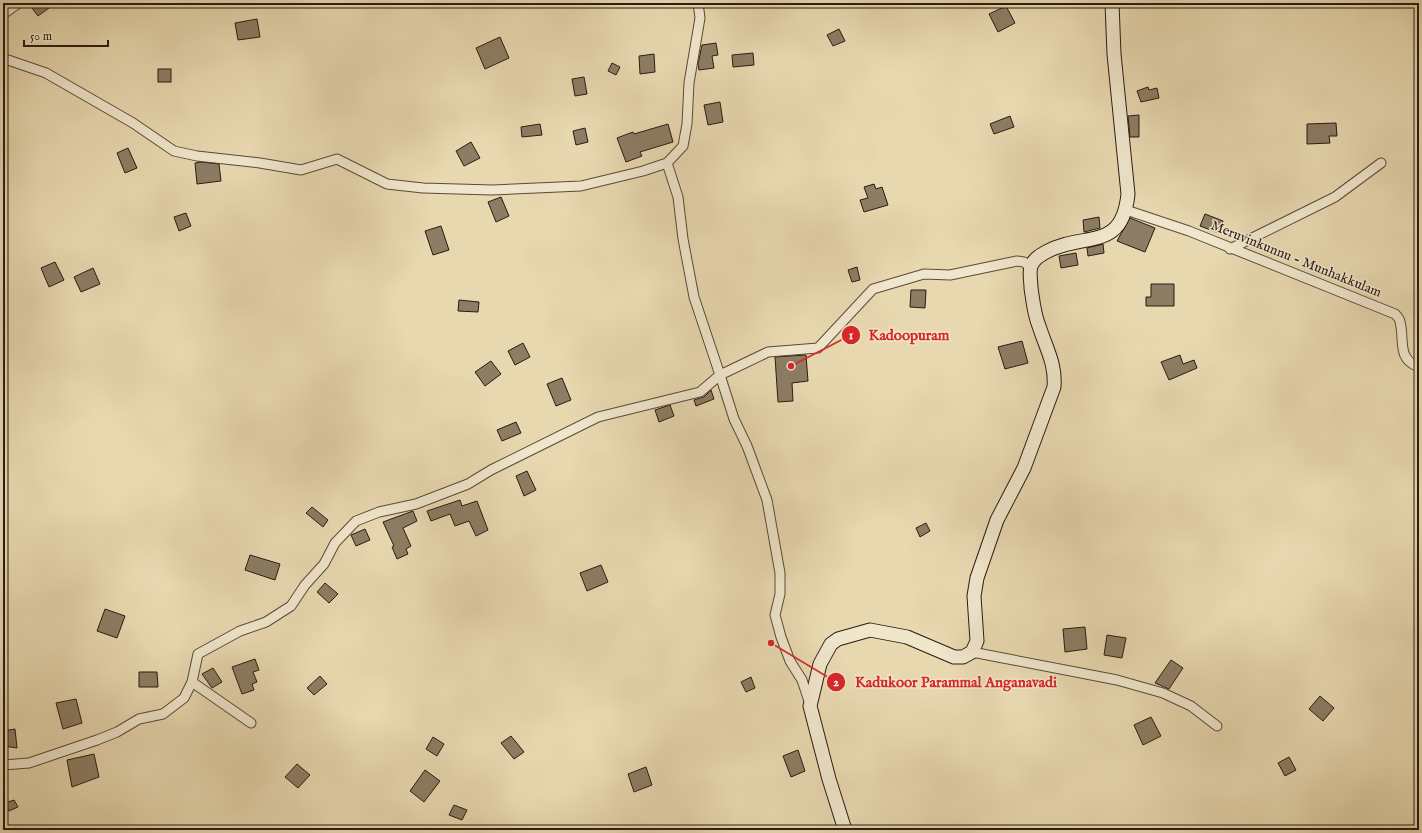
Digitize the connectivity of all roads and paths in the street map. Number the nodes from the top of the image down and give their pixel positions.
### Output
1 (19, 3) edge
2 (698, 3) edge
3 (1112, 3) edge
4 (3, 14) edge
5 (3, 60) edge
6 (667, 162) junction
7 (1381, 163) dead end
8 (1126, 210) junction
9 (1230, 249) junction
10 (1031, 268) junction
11 (1419, 367) edge
12 (720, 375) junction
13 (972, 652) junction
14 (192, 682) junction
15 (810, 706) junction
16 (251, 723) dead end
17 (1217, 726) dead end
18 (3, 765) edge
19 (845, 830) edge

1 - 4 street
2 - 6 street
3 - 8 main road
5 - 6 street
6 - 12 street
7 - 9 street
8 - 9 street, Meruvinkunnu - Munhakkulam
8 - 10 main road
9 - 11 street, Meruvinkunnu - Munhakkulam
10 - 12 street
10 - 13 main road
12 - 14 street
12 - 15 street
13 - 15 main road
13 - 17 street
14 - 16 street
14 - 18 street
15 - 19 main road

